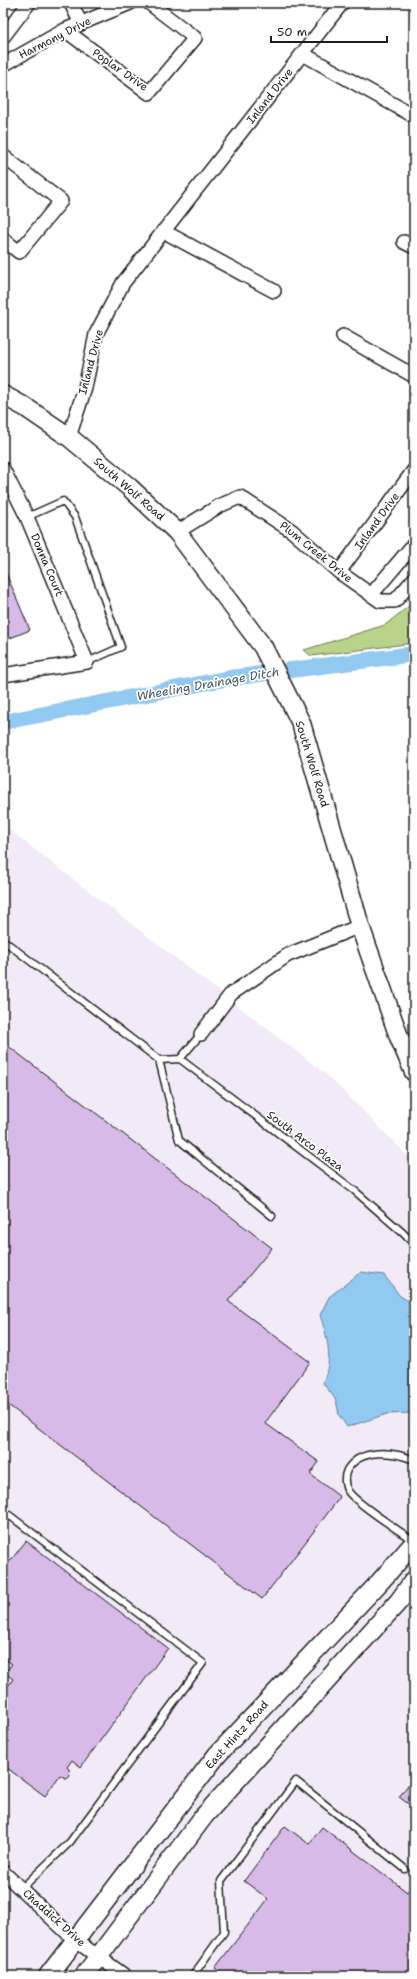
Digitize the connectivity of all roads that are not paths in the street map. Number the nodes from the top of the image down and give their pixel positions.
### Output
1 (29, 3) edge
2 (71, 3) edge
3 (130, 3) edge
4 (149, 3) edge
5 (342, 3) edge
6 (81, 24) junction
7 (65, 30) junction
8 (3, 37) edge
9 (303, 54) junction
10 (4, 60) edge
11 (414, 116) edge
12 (3, 156) edge
13 (163, 232) junction
14 (3, 239) edge
15 (274, 291) dead end
16 (343, 336) dead end
17 (414, 376) edge
18 (3, 395) edge
19 (69, 437) junction
20 (3, 470) edge
21 (414, 470) edge
22 (27, 517) junction
23 (177, 532) junction
24 (414, 544) edge
25 (339, 572) junction
26 (414, 579) edge
27 (375, 598) junction
28 (87, 662) junction
29 (3, 675) edge
30 (360, 926) junction
31 (3, 940) edge
32 (201, 1034) joint
33 (180, 1059) junction
34 (159, 1060) junction
35 (414, 1072) edge
36 (272, 1216) dead end
37 (414, 1244) edge
38 (414, 1460) edge
39 (3, 1523) edge
40 (414, 1542) edge
41 (414, 1580) edge
42 (405, 1869) dead end
43 (3, 1872) edge
44 (21, 1889) junction
45 (75, 1940) junction
46 (99, 1956) junction
47 (195, 1975) edge
48 (48, 1976) edge
49 (84, 1976) edge
50 (125, 1976) edge

1 - 8 street
2 - 6 street
3 - 6 street, Harmony Drive
4 - 7 street, Poplar Drive
5 - 9 street, Inland Drive
6 - 7 street, Harmony Drive
7 - 10 street, Harmony Drive
9 - 11 street
9 - 13 street, Inland Drive
12 - 14 street
13 - 15 street
13 - 19 street, Inland Drive
16 - 17 street
18 - 19 main road, South Wolf Road
19 - 23 main road, South Wolf Road
20 - 22 street, Donna Court
21 - 25 street, Inland Drive
22 - 28 street, Donna Court
22 - 28 lane
23 - 25 street, Plum Creek Drive
23 - 30 main road, South Wolf Road
24 - 27 street
25 - 27 street, Plum Creek Drive
26 - 27 street
28 - 29 street
30 - 32 street
30 - 35 main road, South Wolf Road
31 - 34 lane
32 - 33 lane
33 - 34 lane
33 - 37 lane, South Arco Plaza
34 - 36 lane
38 - 40 lane
39 - 44 lane
40 - 45 main road, East Hintz Road
41 - 46 main road
42 - 47 lane
43 - 44 street, Chaddick Drive
44 - 45 street, Chaddick Drive
45 - 46 street, Chaddick Drive
45 - 48 main road, East Hintz Road
46 - 49 main road
46 - 50 street, Chaddick Drive

